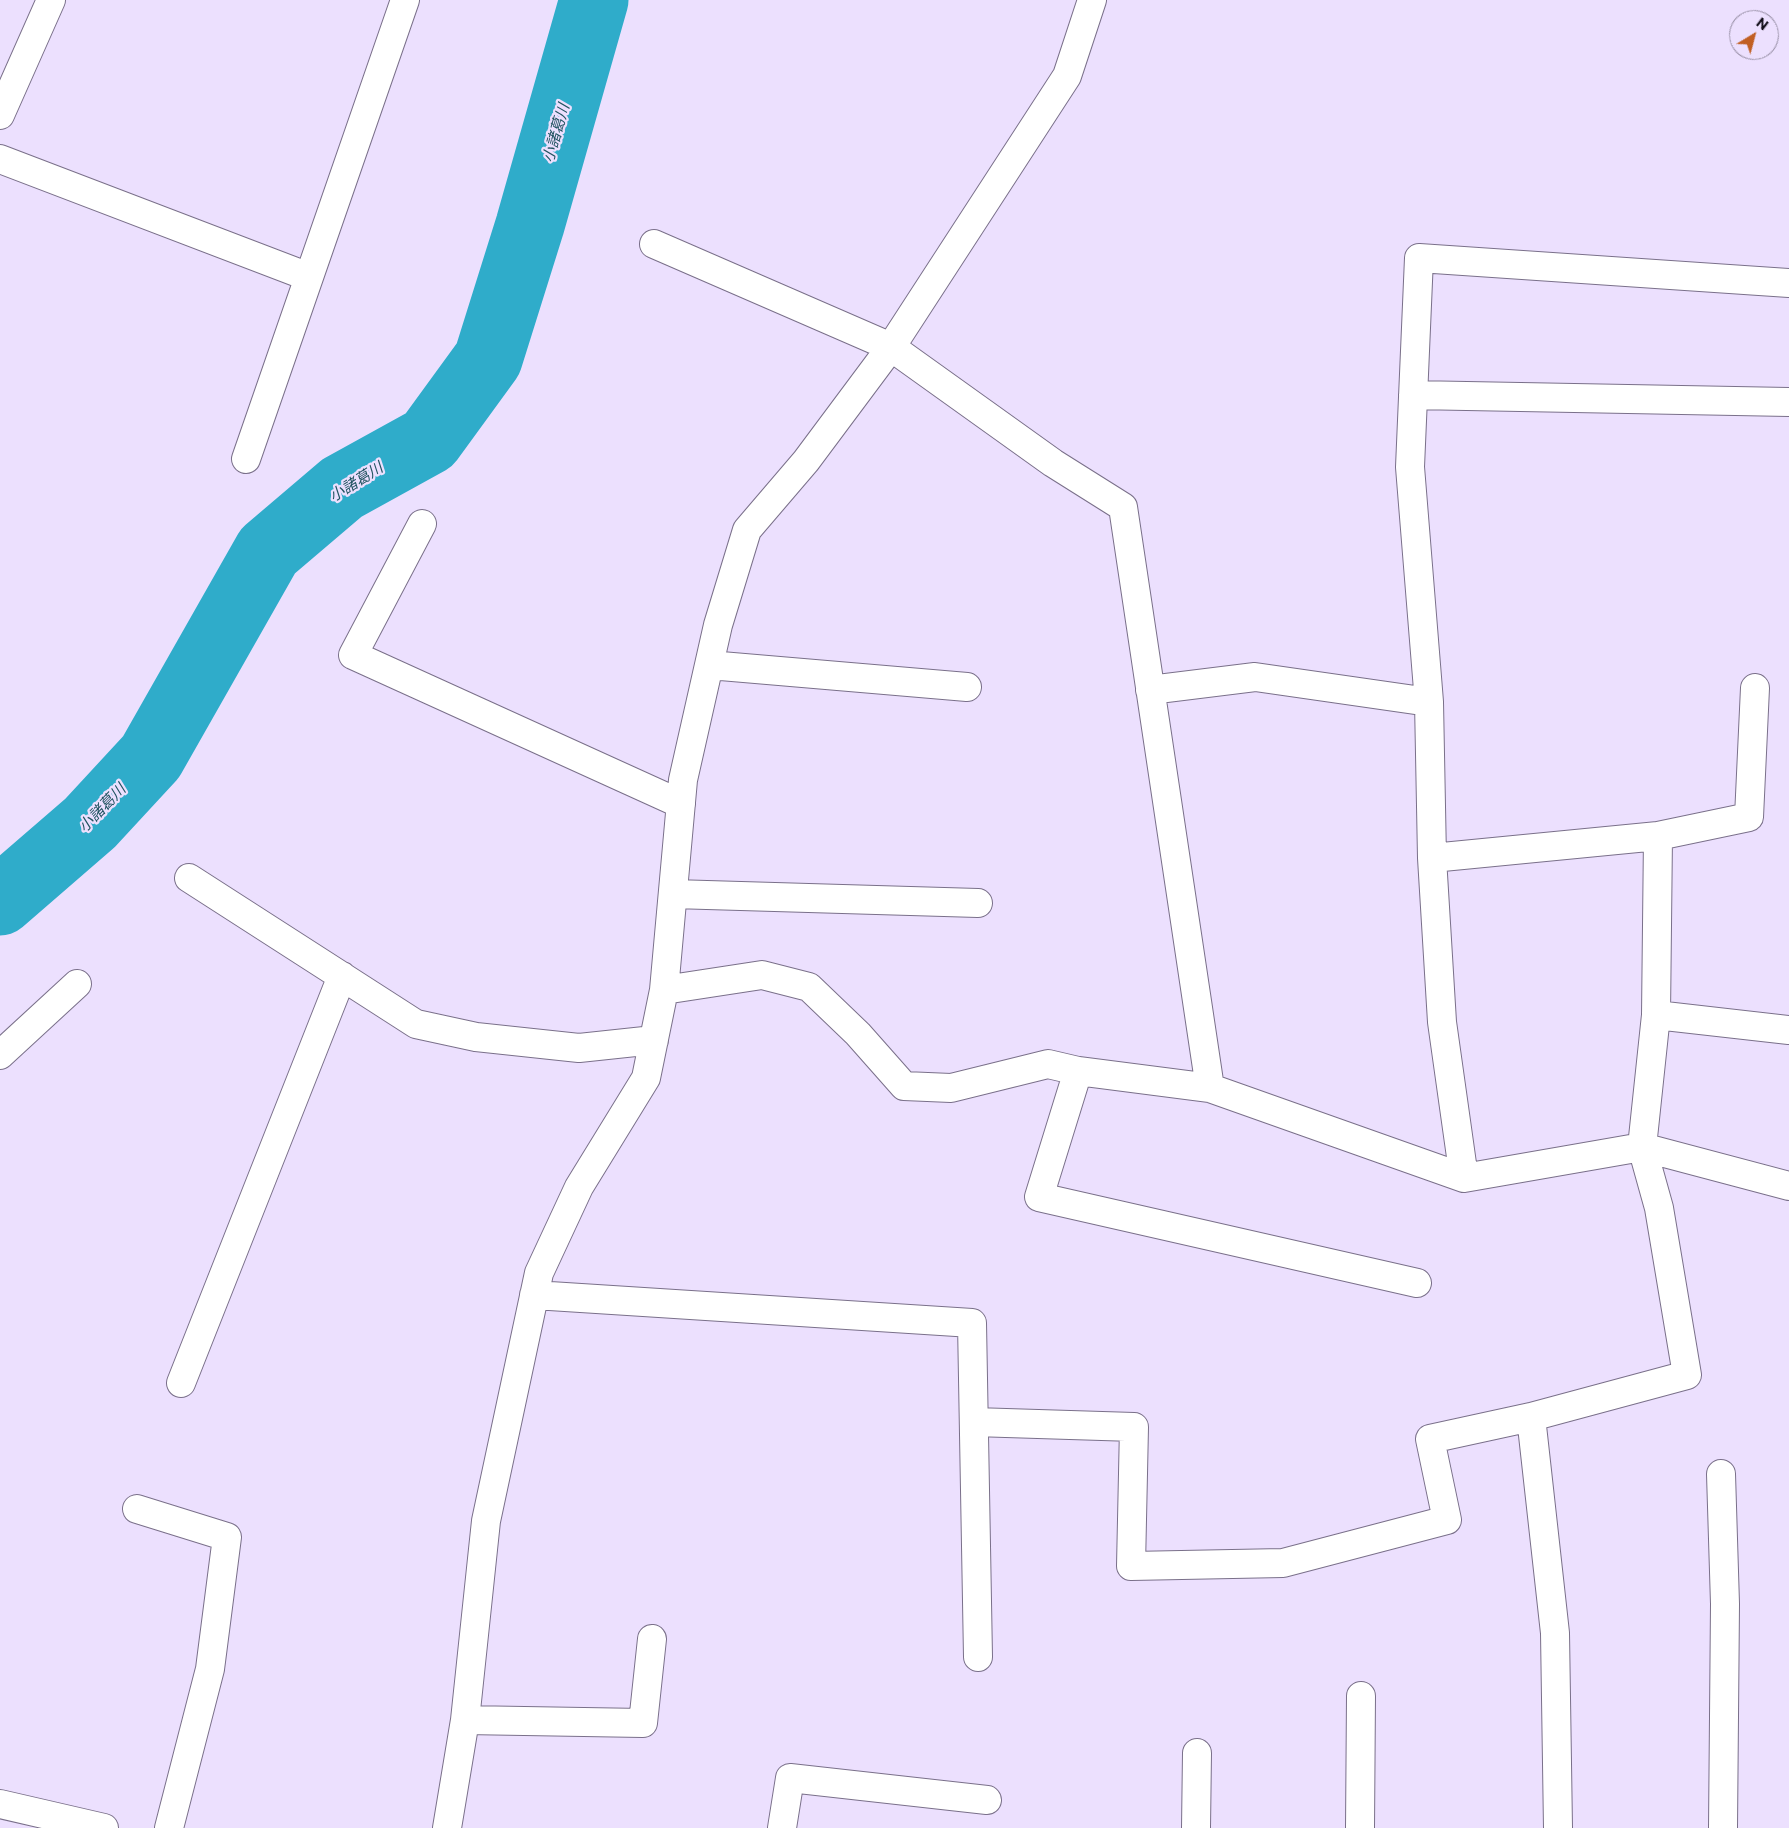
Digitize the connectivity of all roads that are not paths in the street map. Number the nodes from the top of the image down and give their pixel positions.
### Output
1 (52, 0) edge
2 (405, 0) edge
3 (1092, 0) edge
4 (0, 115) edge
5 (0, 159) edge
6 (654, 244) dead end
7 (309, 277) junction
8 (1789, 283) edge
9 (891, 347) junction
10 (1414, 395) junction
11 (1789, 402) edge
12 (246, 459) dead end
13 (422, 524) dead end
14 (709, 665) junction
15 (967, 687) dead end
16 (1755, 688) dead end
17 (1150, 690) junction
18 (1429, 702) junction
19 (681, 804) junction
20 (1658, 836) junction
21 (1432, 858) junction
22 (190, 878) dead end
23 (673, 894) junction
24 (978, 903) dead end
25 (342, 976) junction
26 (77, 984) dead end
27 (664, 990) junction
28 (1656, 1015) junction
29 (1789, 1030) edge
30 (654, 1040) junction
31 (0, 1055) edge
32 (1078, 1071) junction
33 (1210, 1088) junction
34 (1642, 1147) junction
35 (1464, 1178) junction
36 (1789, 1186) edge
37 (1417, 1283) dead end
38 (534, 1295) junction
39 (181, 1383) dead end
40 (1531, 1417) junction
41 (974, 1422) junction
42 (1720, 1474) dead end
43 (137, 1509) dead end
44 (652, 1639) dead end
45 (978, 1657) dead end
46 (1361, 1696) dead end
47 (465, 1720) junction
48 (1196, 1753) dead end
49 (987, 1800) dead end
50 (0, 1804) edge
51 (104, 1828) edge
52 (169, 1828) edge
53 (447, 1828) edge
54 (782, 1828) edge
55 (1196, 1828) edge
56 (1360, 1828) edge
57 (1558, 1828) edge
58 (1723, 1828) edge

1 - 4 street
2 - 7 street
3 - 9 street
5 - 7 street
6 - 9 street
7 - 12 street
8 - 10 street
9 - 14 street
9 - 17 street
10 - 11 street
10 - 18 street
13 - 19 street
14 - 15 street
14 - 19 street
16 - 20 street
17 - 18 street
17 - 33 street
18 - 21 street
19 - 23 street
20 - 21 street
20 - 28 street
21 - 35 street
22 - 25 street
23 - 24 street
23 - 27 street
25 - 30 street
25 - 39 street
26 - 31 street
27 - 30 street
27 - 32 street
28 - 29 street
28 - 34 street
30 - 38 street
32 - 33 street
32 - 37 street
33 - 35 street
34 - 35 street
34 - 36 street
34 - 40 street
38 - 41 street
38 - 47 street
40 - 41 street
40 - 57 street
41 - 45 street
42 - 58 street
43 - 52 street
44 - 47 street
46 - 56 street
47 - 53 street
48 - 55 street
49 - 54 street
50 - 51 street

